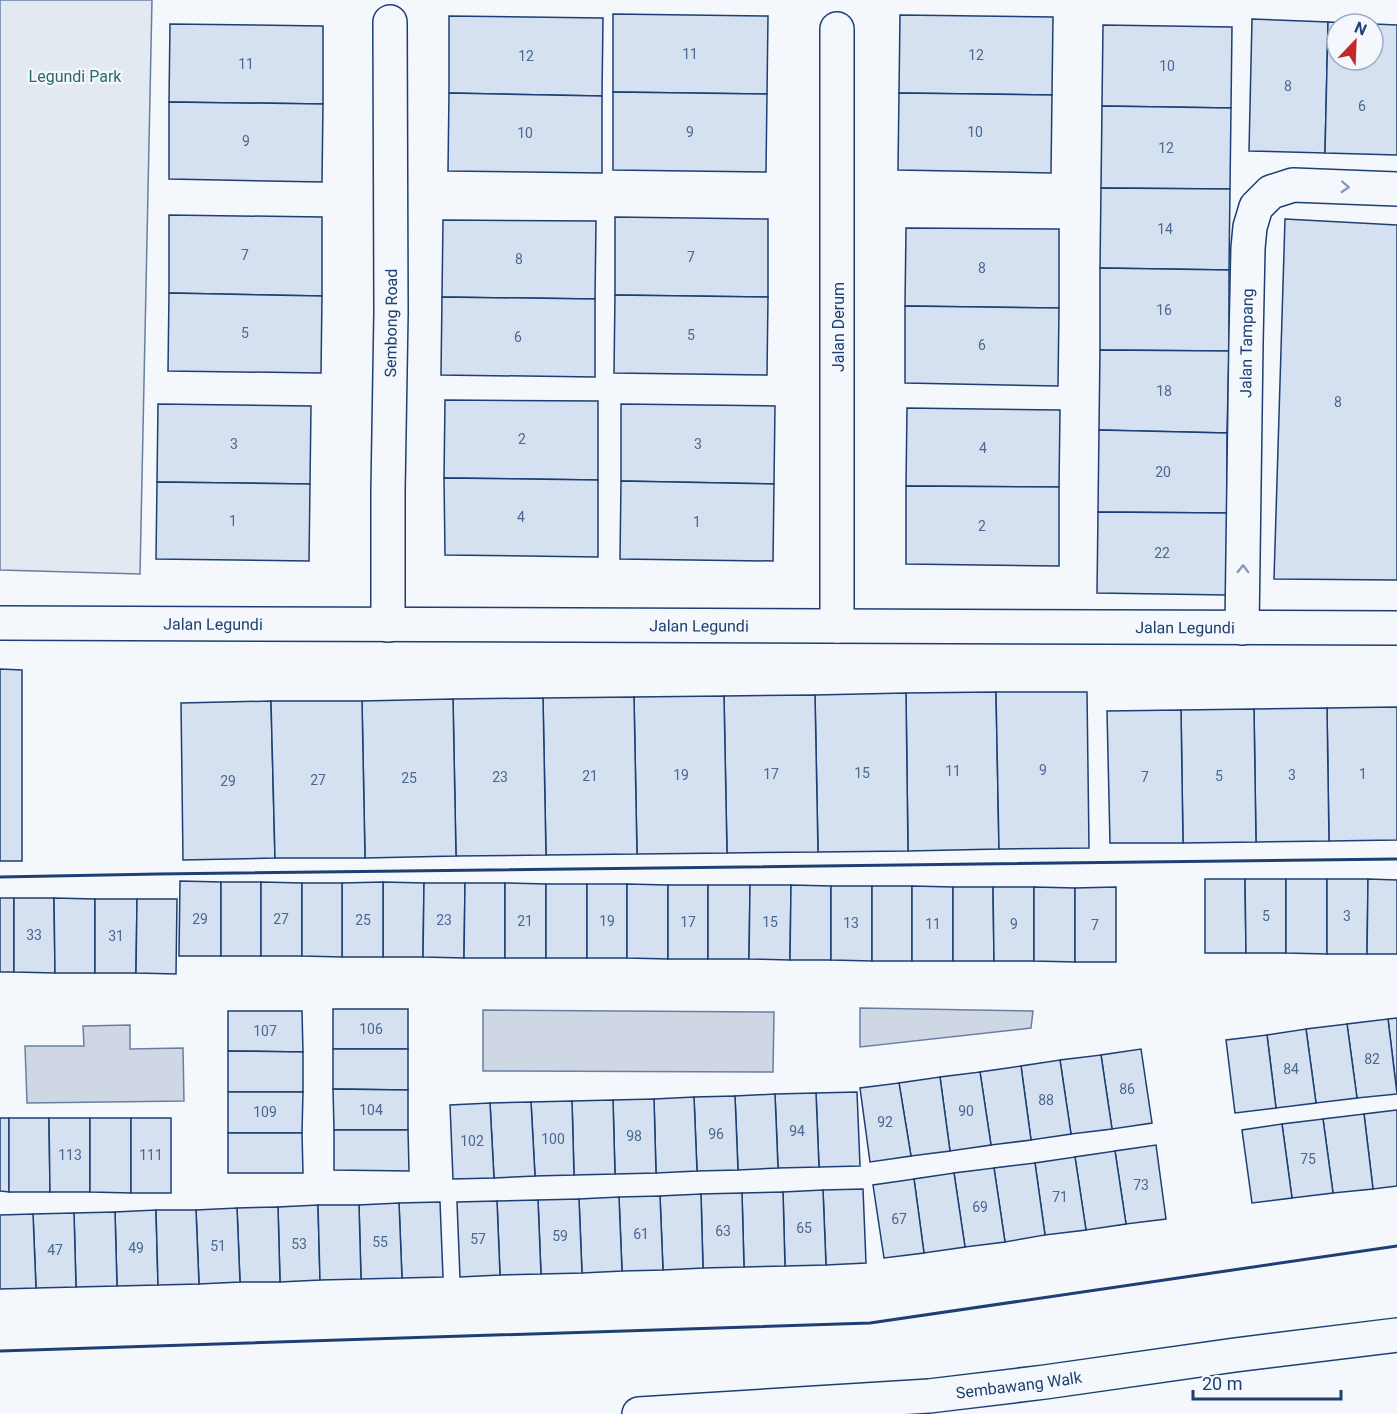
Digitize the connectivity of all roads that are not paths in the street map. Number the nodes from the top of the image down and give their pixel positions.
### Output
1 (390, 22) dead end
2 (837, 29) dead end
3 (1397, 189) edge
4 (0, 623) edge
5 (388, 625) junction
6 (837, 626) junction
7 (1242, 628) junction
8 (1397, 628) edge
9 (1397, 1335) edge
10 (639, 1414) edge

1 - 5 street, Sembong Road
2 - 6 street, Jalan Derum
7 -> 3 street, Jalan Tampang
4 - 5 street, Jalan Legundi
5 - 6 street, Jalan Legundi
6 - 7 street, Jalan Legundi
7 - 8 street, Jalan Legundi
9 - 10 street, Sembawang Walk

